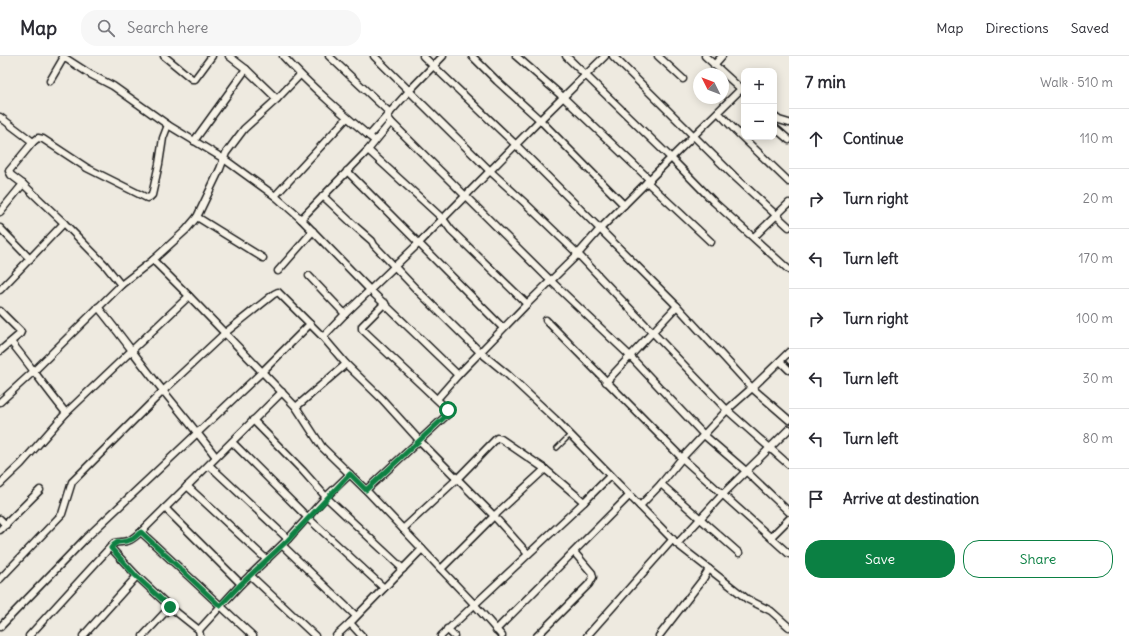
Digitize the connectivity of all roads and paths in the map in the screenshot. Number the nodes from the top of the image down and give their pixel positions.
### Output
1 (164, 56) edge
2 (212, 56) edge
3 (229, 56) edge
4 (283, 56) edge
5 (329, 56) edge
6 (374, 56) edge
7 (423, 56) edge
8 (443, 56) edge
9 (472, 56) edge
10 (516, 56) edge
11 (566, 56) edge
12 (605, 56) edge
13 (612, 56) edge
14 (658, 56) edge
15 (705, 56) edge
16 (722, 56) edge
17 (63, 57) edge
18 (714, 65) junction
19 (434, 66) junction
20 (246, 68) junction
21 (300, 75) junction
22 (586, 75) junction
23 (683, 79) dead end
24 (50, 81) dead end
25 (741, 88) edge
26 (410, 90) junction
27 (741, 92) edge
28 (563, 97) junction
29 (277, 99) junction
30 (718, 112) junction
31 (388, 114) junction
32 (0, 117) edge
33 (347, 118) junction
34 (777, 118) edge
35 (540, 120) junction
36 (391, 122) junction
37 (789, 123) edge
38 (168, 125) junction
39 (777, 129) edge
40 (369, 136) junction
41 (694, 136) junction
42 (789, 140) edge
43 (194, 141) junction
44 (375, 141) junction
45 (33, 142) junction
46 (516, 145) junction
47 (368, 150) junction
48 (671, 158) junction
49 (224, 159) junction
50 (347, 171) junction
51 (490, 171) junction
52 (649, 181) junction
53 (789, 182) edge
54 (23, 184) junction
55 (275, 196) junction
56 (323, 196) junction
57 (466, 196) junction
58 (789, 203) edge
59 (624, 206) junction
60 (0, 212) edge
61 (777, 215) junction
62 (197, 217) junction
63 (301, 219) junction
64 (443, 219) junction
65 (64, 223) junction
66 (789, 227) edge
67 (0, 228) edge
68 (600, 229) junction
69 (313, 231) junction
70 (754, 237) junction
71 (711, 242) dead end
72 (419, 243) junction
73 (578, 254) junction
74 (263, 258) dead end
75 (30, 259) junction
76 (152, 260) junction
77 (394, 266) junction
78 (789, 270) edge
79 (278, 271) dead end
80 (309, 276) dead end
81 (551, 281) junction
82 (121, 285) junction
83 (0, 290) edge
84 (370, 290) junction
85 (189, 296) junction
86 (385, 303) junction
87 (527, 304) junction
88 (677, 306) junction
89 (98, 307) junction
90 (0, 311) edge
91 (345, 314) junction
92 (546, 320) dead end
93 (310, 324) junction
94 (503, 328) junction
95 (653, 332) junction
96 (225, 333) junction
97 (323, 337) junction
98 (11, 342) junction
99 (0, 351) edge
100 (131, 351) junction
101 (480, 352) junction
102 (789, 352) edge
103 (630, 356) junction
104 (780, 362) junction
105 (346, 364) junction
106 (789, 370) edge
107 (34, 371) junction
108 (263, 371) junction
109 (458, 375) junction
110 (606, 382) junction
111 (752, 388) junction
112 (163, 391) junction
113 (282, 392) junction
114 (437, 399) junction
115 (0, 402) edge
116 (296, 407) junction
117 (727, 410) junction
118 (66, 413) junction
119 (253, 420) junction
120 (789, 420) edge
121 (789, 429) edge
122 (198, 433) junction
123 (570, 435) junction
124 (704, 435) junction
125 (420, 440) junction
126 (232, 442) junction
127 (557, 448) dead end
128 (771, 448) junction
129 (216, 457) junction
130 (682, 458) junction
131 (209, 465) junction
132 (789, 465) edge
133 (545, 469) junction
134 (747, 472) junction
135 (350, 474) junction
136 (610, 476) junction
137 (458, 479) junction
138 (0, 484) edge
139 (661, 484) junction
140 (187, 486) junction
141 (40, 490) dead end
142 (366, 490) junction
143 (723, 494) junction
144 (629, 496) junction
145 (326, 498) junction
146 (584, 502) junction
147 (640, 506) junction
148 (165, 508) junction
149 (789, 512) edge
150 (494, 516) junction
151 (308, 518) junction
152 (0, 519) edge
153 (700, 519) junction
154 (789, 519) edge
155 (6, 524) junction
156 (403, 529) junction
157 (0, 530) edge
158 (141, 532) junction
159 (771, 537) junction
160 (288, 540) junction
161 (675, 542) junction
162 (282, 545) junction
163 (111, 548) junction
164 (422, 549) junction
165 (574, 552) junction
166 (739, 553) dead end
167 (528, 554) junction
168 (789, 554) edge
169 (267, 560) junction
170 (403, 569) junction
171 (441, 569) junction
172 (709, 569) junction
173 (250, 575) junction
174 (136, 576) junction
175 (0, 579) edge
176 (241, 584) junction
177 (384, 588) junction
178 (474, 604) junction
179 (220, 606) junction
180 (170, 607) junction
181 (356, 616) junction
182 (350, 623) junction
183 (0, 627) edge
184 (789, 627) edge
185 (448, 629) junction
186 (496, 630) junction
187 (199, 634) edge
188 (29, 636) edge
189 (83, 636) edge
190 (143, 636) edge
191 (253, 636) edge
192 (315, 636) edge
193 (336, 636) edge
194 (362, 636) edge
195 (441, 636) edge
196 (454, 636) edge
197 (502, 636) edge
198 (537, 636) edge
199 (587, 636) edge
200 (658, 636) edge

1 - 2 street
3 - 20 street
4 - 21 street
5 - 31 street
6 - 26 street
7 - 19 street
8 - 19 street
9 - 35 street
10 - 28 street
11 - 22 street
12 - 22 street
13 - 41 street
14 - 23 street
15 - 18 street
16 - 18 street
17 - 24 street
17 - 38 street
18 - 25 street
19 - 26 street
19 - 46 street
20 - 29 street
20 - 43 street
21 - 29 street
21 - 33 street
22 - 28 street
22 - 48 street
26 - 31 street
26 - 51 street
27 - 30 street
28 - 35 street
28 - 52 street
29 - 49 street
30 - 41 street
30 - 53 street
31 - 36 street
31 - 40 street
32 - 45 street
33 - 40 street
33 - 55 street
34 - 37 street
35 - 46 street
35 - 59 street
36 - 44 street
36 - 57 street
38 - 43 street
38 - 45 street
39 - 42 street
40 - 44 street
41 - 48 street
41 - 61 street
43 - 49 street
44 - 47 street
45 - 54 street
46 - 51 street
46 - 68 street
47 - 50 street
47 - 64 street
48 - 52 street
48 - 70 street
49 - 55 street
49 - 62 street
50 - 56 street
50 - 72 street
51 - 57 street
51 - 73 street
52 - 59 street
52 - 71 street
54 - 60 street
54 - 65 street
55 - 63 street
56 - 63 street
56 - 77 street
57 - 64 street
57 - 81 street
58 - 61 street
59 - 68 street
61 - 66 street
61 - 70 street
62 - 74 street
62 - 76 street
63 - 69 street
64 - 72 street
64 - 87 street
65 - 75 street
65 - 82 street
67 - 75 street
68 - 73 street
68 - 88 street
69 - 79 street
69 - 84 street
70 - 78 street
72 - 77 street
72 - 94 street
73 - 81 street
73 - 95 street
75 - 83 street
76 - 82 street
76 - 85 street
77 - 84 street
77 - 101 street
80 - 91 street
81 - 87 street
81 - 103 street
82 - 89 street
84 - 86 street
84 - 91 street
85 - 96 street
85 - 100 street
86 - 109 street
86 - 114 street
87 - 94 street
88 - 95 street
88 - 111 street
89 - 100 street
89 - 107 street
90 - 98 street
91 - 97 street
92 - 110 street
93 - 96 street
93 - 97 street
93 - 108 street
94 - 101 street
95 - 103 street
95 - 117 street
96 - 108 street
96 - 112 street
97 - 105 street
98 - 99 street
98 - 107 street
100 - 112 street
100 - 118 street
101 - 109 street
101 - 123 street
102 - 104 street
103 - 110 street
103 - 124 street
104 - 106 street
104 - 111 street
105 - 116 street
105 - 125 street
107 - 115 street
107 - 118 street
108 - 113 street
108 - 122 street
109 - 114 street
110 - 130 street
111 - 117 street
111 - 120 street
112 - 122 street
112 - 175 street
113 - 116 street
113 - 119 street
114 - 125 street
116 - 135 street
117 - 124 street
117 - 128 street
118 - 138 street
119 - 126 street
119 - 145 street
121 - 128 street
122 - 129 street
122 - 183 street
123 - 127 lane
123 - 136 street
124 - 130 street
124 - 134 street
125 - 137 street
125 - 142 street
126 - 129 street
126 - 151 street
128 - 132 street
128 - 134 street
129 - 131 street
130 - 139 street
130 - 143 street
131 - 140 street
131 - 160 street
133 - 137 street
133 - 146 street
133 - 150 street
134 - 143 street
134 - 149 street
135 - 142 street
135 - 145 street
136 - 144 street
136 - 146 street
137 - 150 street
137 - 156 street
139 - 147 street
139 - 153 street
140 - 148 street
140 - 169 street
141 - 155 street
142 - 156 street
143 - 153 street
143 - 159 street
144 - 147 street
144 - 165 street
145 - 151 street
145 - 170 street
146 - 167 street
147 - 161 street
148 - 158 street
148 - 176 street
150 - 167 street
150 - 171 street
151 - 160 street
151 - 177 street
152 - 155 street
153 - 161 street
153 - 166 street
154 - 159 street
155 - 157 street
156 - 164 street
158 - 163 street
158 - 179 street
159 - 168 street
160 - 162 street
161 - 172 street
161 - 199 street
162 - 169 street
162 - 181 street
163 - 174 street
163 - 188 street
164 - 170 street
164 - 171 street
165 - 186 street
165 - 198 street
167 - 178 street
169 - 173 street
170 - 177 street
171 - 178 street
172 - 184 street
172 - 200 street
173 - 176 street
173 - 192 street
174 - 180 street
174 - 189 street
176 - 179 street
177 - 181 street
178 - 185 street
178 - 186 street
179 - 187 street
179 - 191 street
180 - 187 street
180 - 190 street
181 - 182 street
182 - 193 street
182 - 194 street
185 - 195 street
185 - 196 street
186 - 197 street

